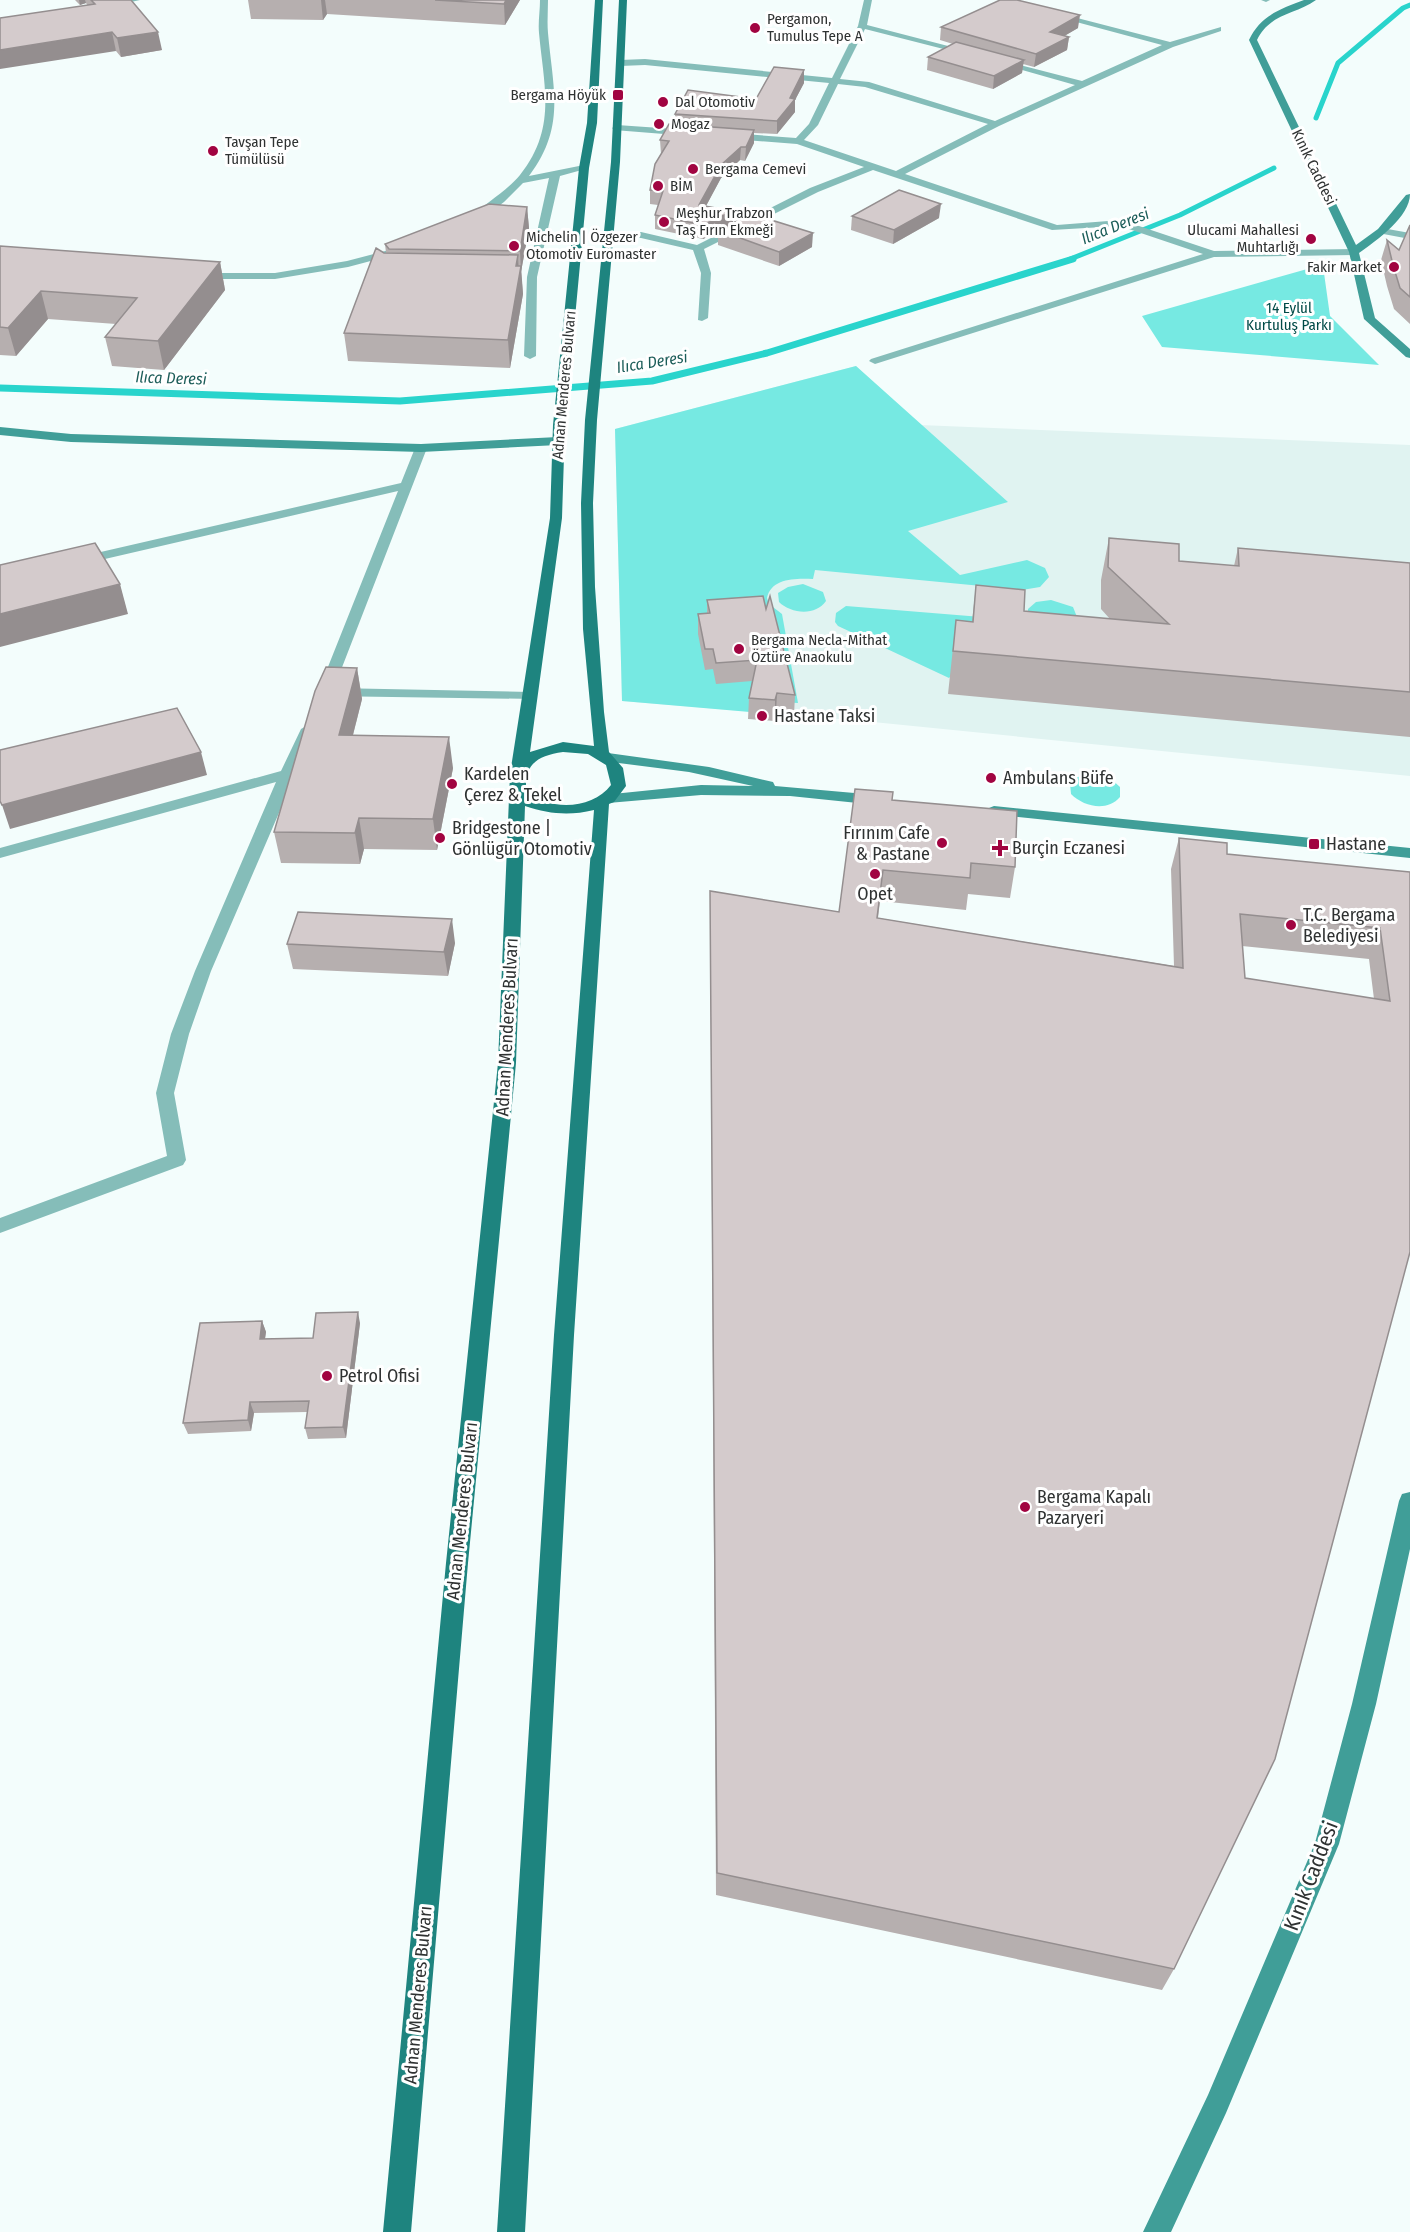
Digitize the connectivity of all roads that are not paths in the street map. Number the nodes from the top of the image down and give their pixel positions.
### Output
1 (136, 0) edge
2 (544, 0) edge
3 (599, 0) edge
4 (622, 0) edge
5 (868, 0) edge
6 (1312, 0) edge
7 (99, 6) edge
8 (1050, 12) edge
9 (862, 26) junction
10 (1218, 29) dead end
11 (1170, 45) junction
12 (983, 57) edge
13 (995, 60) edge
14 (620, 63) junction
15 (834, 79) junction
16 (1085, 85) junction
17 (996, 124) junction
18 (617, 128) junction
19 (701, 133) edge
20 (724, 135) edge
21 (798, 141) junction
22 (874, 166) junction
23 (584, 168) junction
24 (897, 174) junction
25 (555, 175) junction
26 (523, 180) junction
27 (1410, 196) edge
28 (466, 225) edge
29 (1382, 231) junction
30 (609, 234) junction
31 (1410, 236) edge
32 (405, 248) edge
33 (698, 248) junction
34 (1354, 252) junction
35 (1213, 254) junction
36 (186, 276) edge
37 (520, 277) edge
38 (532, 278) junction
39 (702, 318) dead end
40 (1410, 355) edge
41 (530, 356) dead end
42 (875, 361) dead end
43 (0, 431) edge
44 (558, 441) junction
45 (422, 448) junction
46 (405, 486) junction
47 (69, 564) edge
48 (325, 692) junction
49 (530, 696) junction
50 (605, 756) junction
51 (287, 774) junction
52 (519, 779) junction
53 (790, 791) junction
54 (605, 800) junction
55 (897, 801) edge
56 (974, 809) edge
57 (0, 853) edge
58 (1410, 853) edge
59 (0, 1226) edge
60 (1410, 1501) edge
61 (397, 2232) edge
62 (511, 2232) edge
63 (1157, 2232) edge

1 - 7 street
2 - 26 street
3 - 23 main road, Adnan Menderes Bulvarı
4 - 14 main road, Adnan Menderes Bulvarı
5 - 9 street
6 - 34 main road, Kınık Caddesi
8 - 11 street
9 - 12 street
9 - 15 street
10 - 11 street
11 - 16 street
13 - 16 street
14 - 15 street
14 - 18 main road, Adnan Menderes Bulvarı
15 - 17 street
15 - 21 street
16 - 17 street
17 - 24 street
18 - 19 street
18 - 30 main road, Adnan Menderes Bulvarı
20 - 21 street
21 - 22 street
22 - 24 street
22 - 33 street
23 - 25 street
23 - 44 main road, Adnan Menderes Bulvarı
24 - 35 street
25 - 26 street
25 - 38 street
26 - 28 street
27 - 29 main road
29 - 31 street
29 - 34 main road
30 - 33 street
30 - 50 main road, Adnan Menderes Bulvarı
32 - 36 street
33 - 39 street
34 - 35 street
34 - 40 main road, Kınık Caddesi
35 - 42 street
37 - 38 street
38 - 41 street
43 - 45 main road
44 - 45 main road
44 - 49 main road, Adnan Menderes Bulvarı
45 - 46 street
46 - 47 street
46 - 48 street
48 - 49 street
48 - 51 street
49 - 52 main road, Adnan Menderes Bulvarı
50 - 52 main road
50 - 53 main road
50 - 54 main road
51 - 57 street
51 - 59 street
52 - 54 main road
52 - 61 main road, Adnan Menderes Bulvarı
53 - 54 main road
53 - 55 main road
54 - 62 main road
56 - 58 main road
60 - 63 main road, Kınık Caddesi

